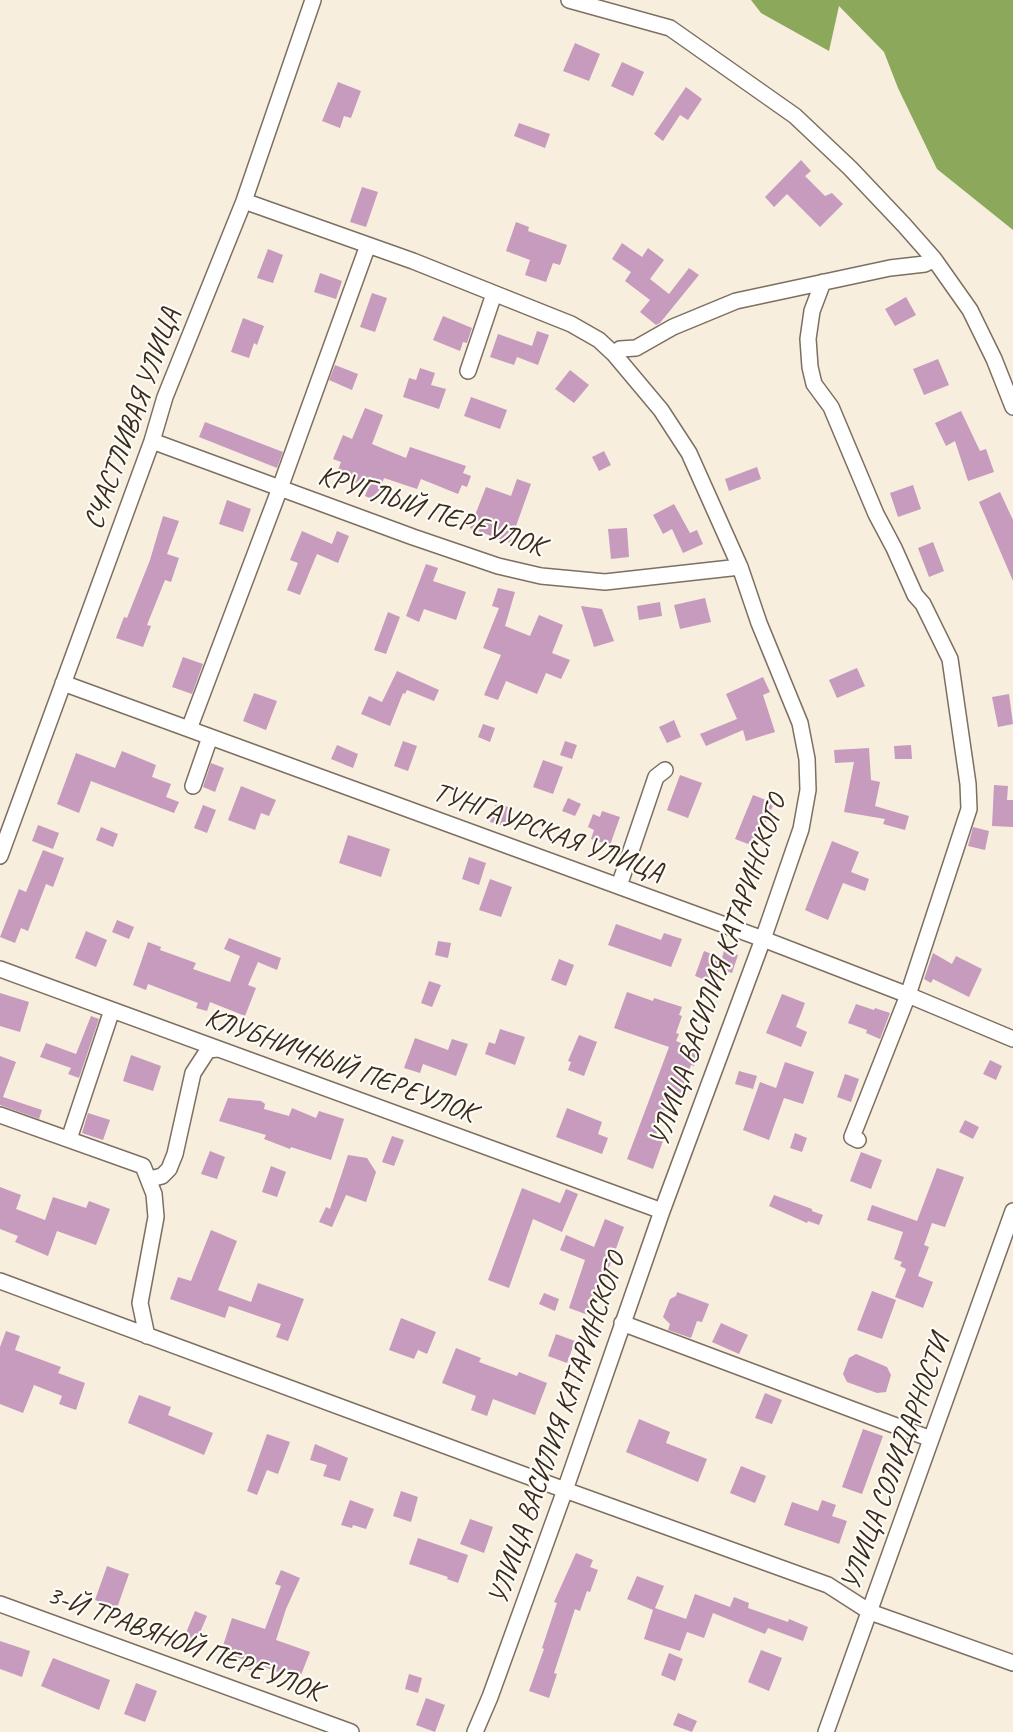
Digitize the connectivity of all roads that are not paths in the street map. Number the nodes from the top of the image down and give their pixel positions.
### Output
1 (313, 0) edge
2 (568, 0) edge
3 (244, 201) junction
4 (368, 245) junction
5 (934, 259) junction
6 (823, 282) junction
7 (494, 294) junction
8 (614, 354) junction
9 (468, 371) dead end
10 (1013, 407) edge
11 (152, 441) junction
12 (280, 488) junction
13 (740, 567) junction
14 (63, 683) junction
15 (189, 729) junction
16 (210, 737) junction
17 (665, 770) dead end
18 (193, 786) dead end
19 (0, 856) edge
20 (620, 886) junction
21 (763, 939) junction
22 (0, 969) edge
23 (908, 995) junction
24 (112, 1010) junction
25 (1013, 1040) edge
26 (218, 1049) junction
27 (0, 1115) edge
28 (69, 1139) junction
29 (858, 1140) dead end
30 (150, 1179) junction
31 (662, 1211) junction
32 (1013, 1211) edge
33 (0, 1281) edge
34 (622, 1323) junction
35 (147, 1336) junction
36 (932, 1439) junction
37 (565, 1490) junction
38 (0, 1604) edge
39 (870, 1611) junction
40 (1013, 1663) edge
41 (351, 1732) edge
42 (475, 1732) edge
43 (826, 1732) edge

1 - 3 street, СЧАСТЛИВАЯ УЛИЦА
2 - 5 street
3 - 4 street, УЛИЦА ВАСИЛИЯ КАТАРИНСКОГО
3 - 11 street, СЧАСТЛИВАЯ УЛИЦА
4 - 7 street, УЛИЦА ВАСИЛИЯ КАТАРИНСКОГО
4 - 12 street
5 - 6 street
5 - 10 street
6 - 8 street
6 - 23 street
7 - 8 street, УЛИЦА ВАСИЛИЯ КАТАРИНСКОГО
7 - 9 street
8 - 13 street, УЛИЦА ВАСИЛИЯ КАТАРИНСКОГО
11 - 12 street, КРУГЛЫЙ ПЕРЕУЛОК
11 - 14 street, СЧАСТЛИВАЯ УЛИЦА
12 - 13 street, КРУГЛЫЙ ПЕРЕУЛОК
12 - 15 street
13 - 21 street, УЛИЦА ВАСИЛИЯ КАТАРИНСКОГО
14 - 15 street, ТУНГАУРСКАЯ УЛИЦА
14 - 19 street, СЧАСТЛИВАЯ УЛИЦА
15 - 16 street, ТУНГАУРСКАЯ УЛИЦА
16 - 18 street
16 - 20 street, ТУНГАУРСКАЯ УЛИЦА
17 - 20 street
20 - 21 street, ТУНГАУРСКАЯ УЛИЦА
21 - 23 street, ТУНГАУРСКАЯ УЛИЦА
21 - 31 street, УЛИЦА ВАСИЛИЯ КАТАРИНСКОГО
22 - 24 street, КЛУБНИЧНЫЙ ПЕРЕУЛОК
23 - 25 street, ТУНГАУРСКАЯ УЛИЦА
23 - 29 street
24 - 26 street, КЛУБНИЧНЫЙ ПЕРЕУЛОК
24 - 28 street
26 - 30 street
26 - 31 street, КЛУБНИЧНЫЙ ПЕРЕУЛОК
27 - 28 street
28 - 30 street
30 - 35 street
31 - 34 street, УЛИЦА ВАСИЛИЯ КАТАРИНСКОГО
32 - 36 street, УЛИЦА СОЛИДАРНОСТИ
33 - 35 street
34 - 36 street
34 - 37 street, УЛИЦА ВАСИЛИЯ КАТАРИНСКОГО
35 - 37 street
36 - 39 street, УЛИЦА СОЛИДАРНОСТИ
37 - 39 street
37 - 42 street, УЛИЦА ВАСИЛИЯ КАТАРИНСКОГО
38 - 41 street, 3-Й ТРАВЯНОЙ ПЕРЕУЛОК
39 - 40 street
39 - 43 street, УЛИЦА СОЛИДАРНОСТИ

